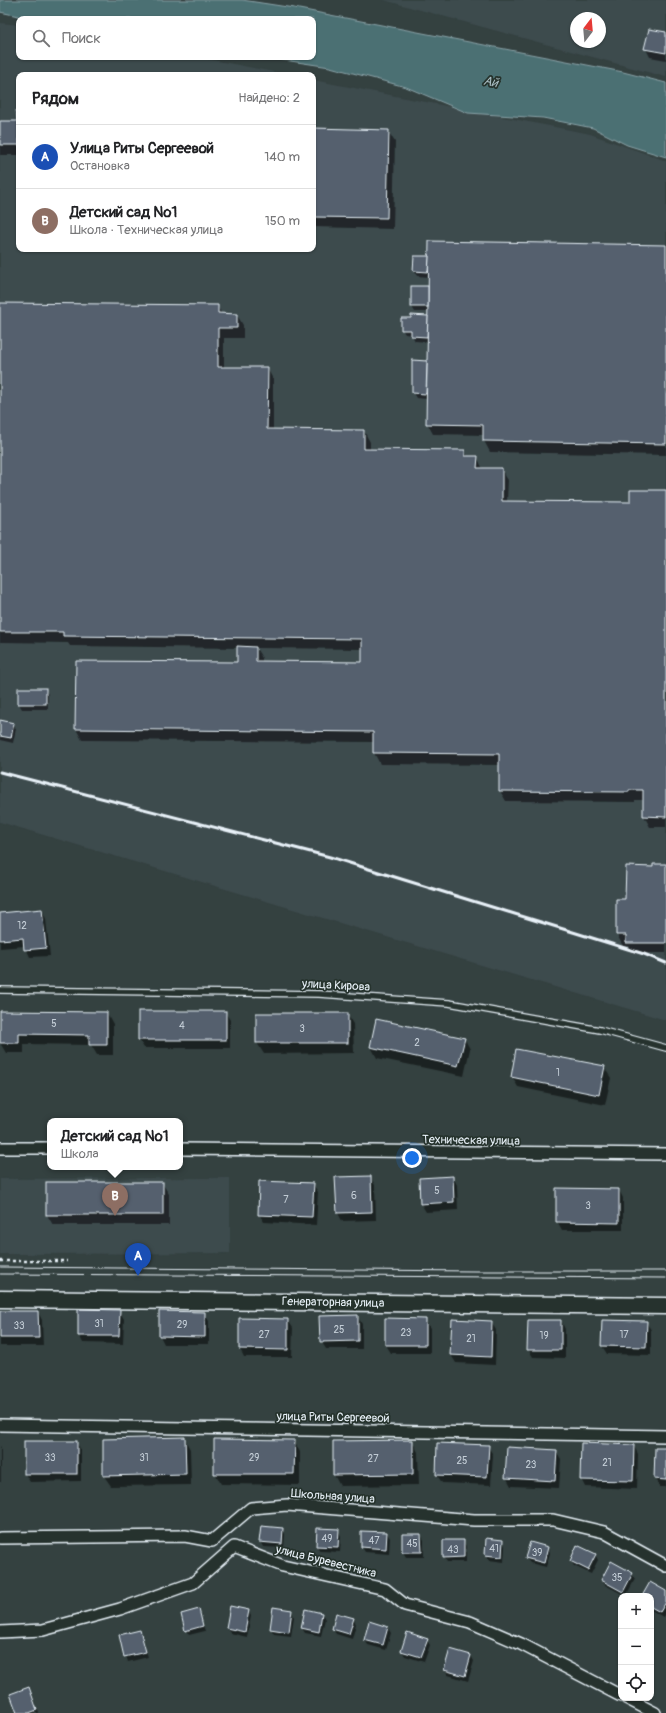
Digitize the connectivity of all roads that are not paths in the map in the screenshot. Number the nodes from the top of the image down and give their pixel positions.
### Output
1 (0, 990) edge
2 (666, 1048) edge
3 (0, 1148) edge
4 (47, 1148) edge
5 (183, 1149) edge
6 (666, 1154) edge
7 (0, 1299) edge
8 (666, 1306) edge
9 (0, 1425) edge
10 (666, 1436) edge
11 (0, 1538) edge
12 (212, 1541) junction
13 (234, 1547) junction
14 (666, 1566) edge
15 (0, 1632) edge
16 (618, 1694) edge
17 (632, 1701) edge
18 (655, 1713) edge

1 - 2 lane, улица Кирова
3 - 4 street
5 - 6 street, Техническая улица
7 - 8 main road, Генераторная улица
9 - 10 street, улица Риты Сергеевой
11 - 12 street
12 - 13 street, улица Буревестника
12 - 14 street, Школьная улица
13 - 15 street
13 - 16 street, улица Буревестника
17 - 18 street

